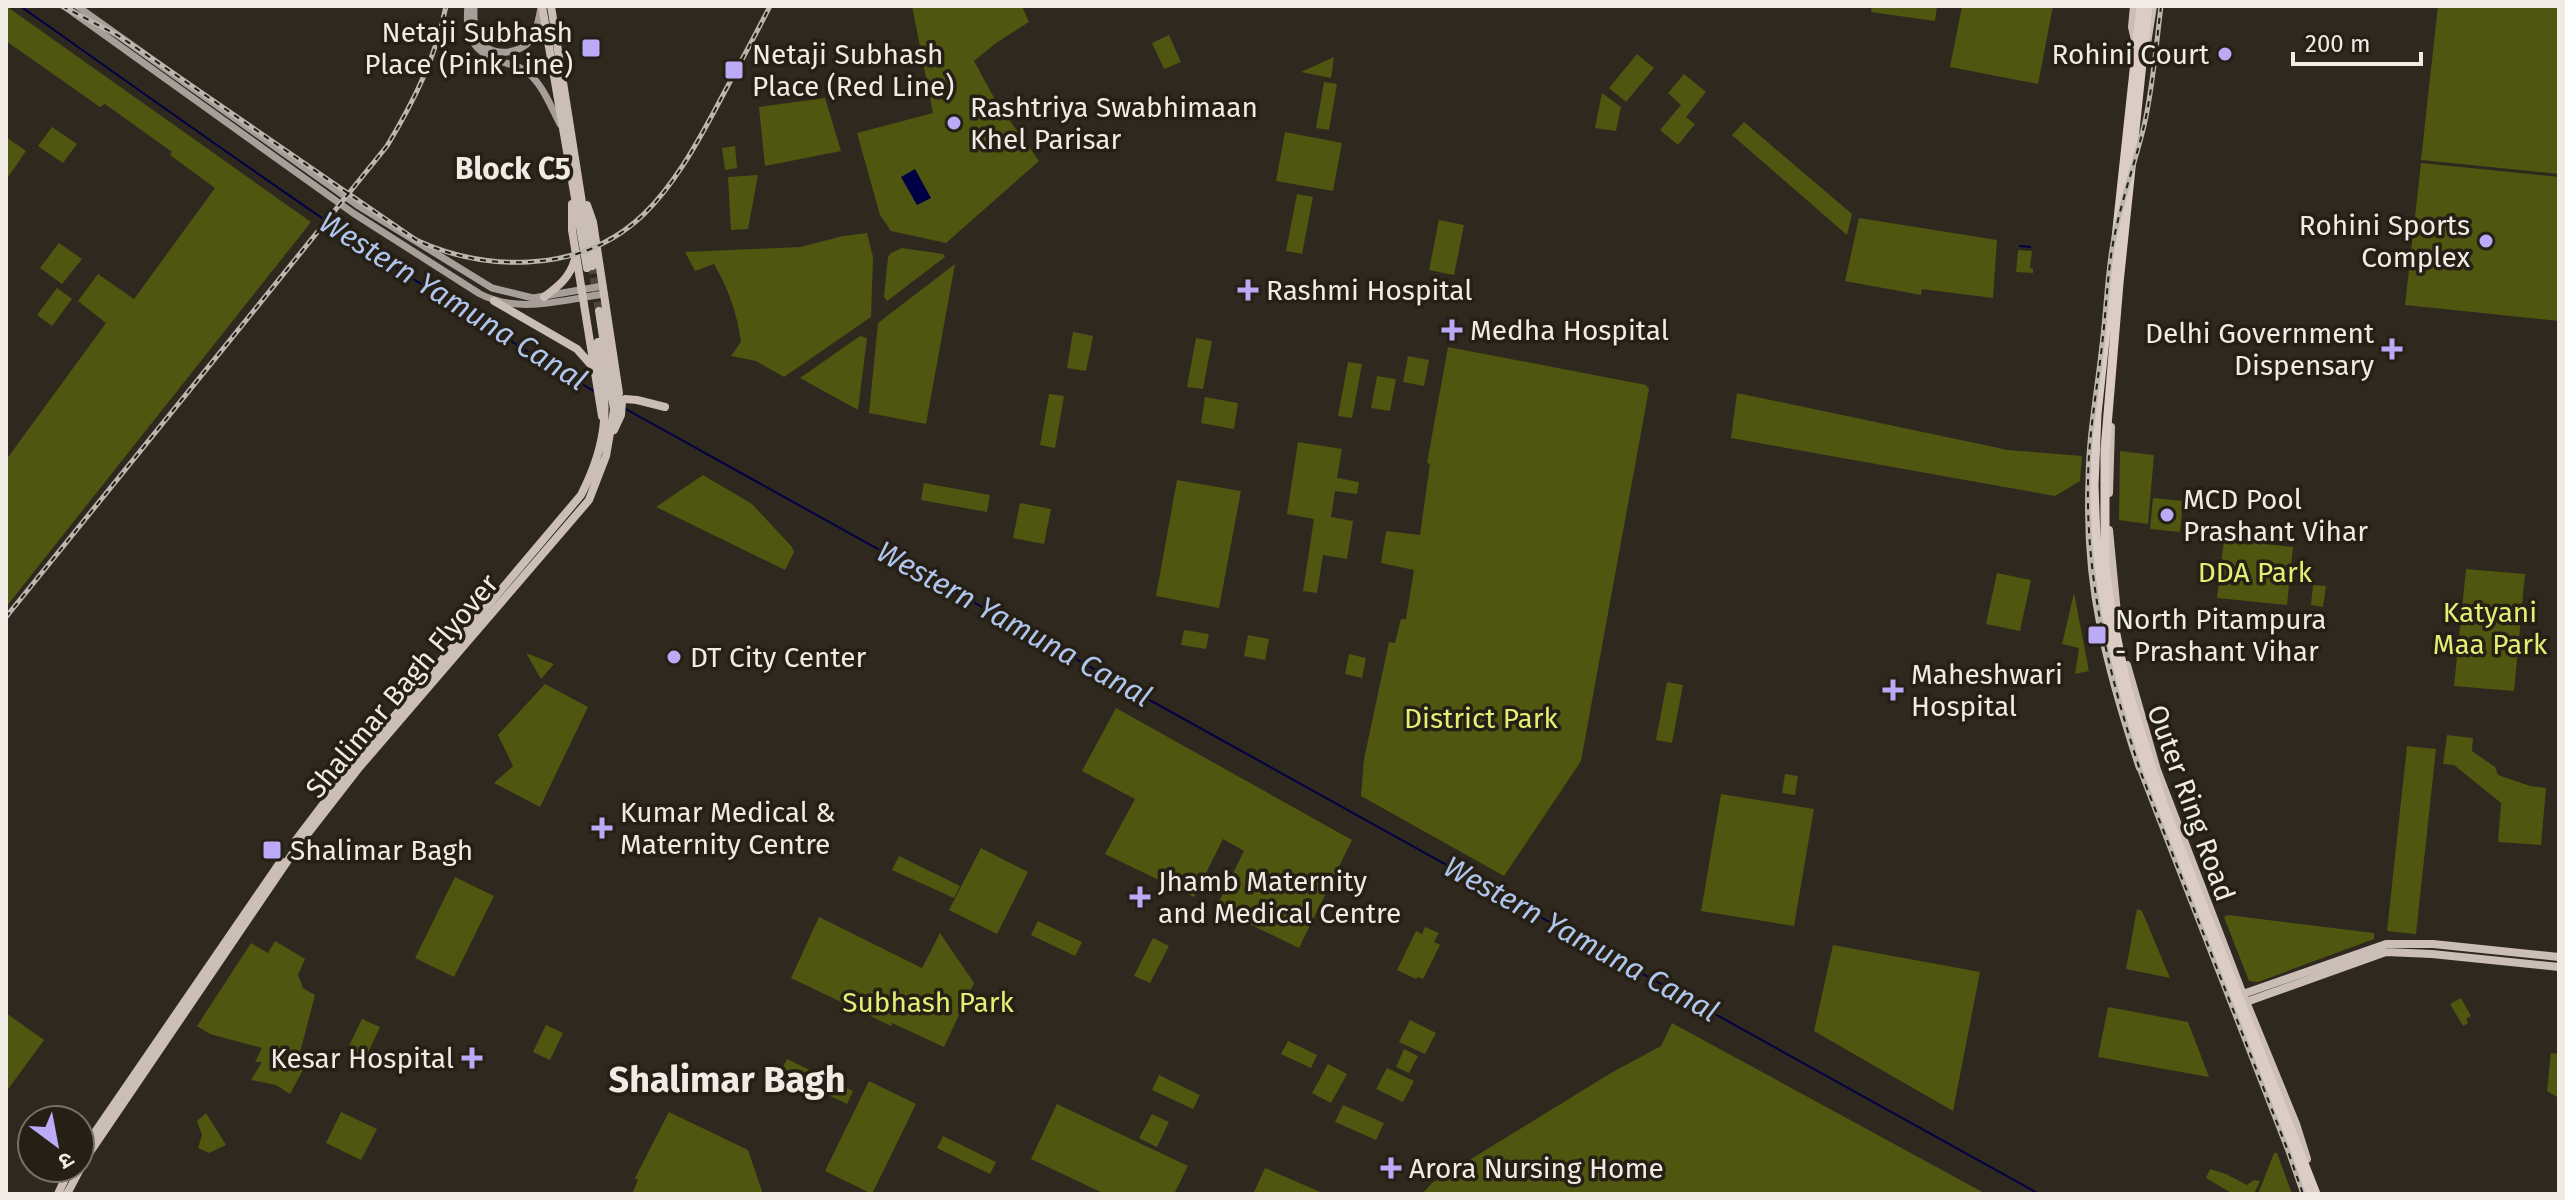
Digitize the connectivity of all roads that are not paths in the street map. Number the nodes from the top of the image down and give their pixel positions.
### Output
1 (64, 6) edge
2 (468, 6) edge
3 (474, 6) edge
4 (542, 6) edge
5 (551, 6) edge
6 (2134, 6) edge
7 (2141, 6) edge
8 (2150, 6) edge
9 (80, 7) edge
10 (2140, 48) junction
11 (179, 84) junction
12 (563, 129) junction
13 (575, 182) junction
14 (576, 254) junction
15 (589, 267) tunnel mouth
16 (603, 290) junction
17 (582, 293) junction
18 (544, 297) junction
19 (494, 301) junction
20 (596, 312) tunnel mouth
21 (596, 374) junction
22 (611, 396) junction
23 (665, 407) dead end
24 (610, 409) junction
25 (2109, 410) junction
26 (2097, 414) junction
27 (608, 434) junction
28 (2099, 521) junction
29 (545, 543) junction
30 (2122, 644) junction
31 (2104, 647) junction
32 (2148, 741) junction
33 (2133, 746) junction
34 (2214, 920) junction
35 (2200, 925) junction
36 (2559, 957) edge
37 (2337, 964) junction
38 (2559, 967) edge
39 (2244, 998) junction
40 (2277, 1080) junction
41 (2259, 1082) junction
42 (96, 1131) edge
43 (67, 1194) edge
44 (2307, 1194) edge
45 (2317, 1194) edge

1 - 11 main road
2 - 12 main road
3 - 4 main road
4 - 12 main road
5 - 13 main road
6 - 10 main road
7 - 10 highway
8 - 10 highway
9 - 11 main road
10 - 25 highway, Outer Ring Road
10 - 26 highway, Outer Ring Road
11 - 18 main road
11 - 19 main road
12 - 13 main road
13 - 14 main road
13 - 15 main road
13 - 16 main road
14 - 17 main road
14 - 18 main road
16 - 17 main road
16 - 22 main road
17 - 18 main road
17 - 19 main road
17 - 21 main road
19 - 21 main road
20 - 22 main road
21 - 22 main road
22 - 23 main road
22 - 24 main road
22 - 24 main road
24 - 27 main road
24 - 27 main road
25 - 28 highway, Outer Ring Road
25 - 30 main road, Outer Ring Road
26 - 28 highway, Outer Ring Road
26 - 31 main road, Outer Ring Road
27 - 29 main road, Shalimar Bagh Flyover
28 - 44 highway, Outer Ring Road
28 - 45 highway, Outer Ring Road
29 - 42 main road, Shalimar Bagh Flyover
29 - 43 main road, Shalimar Bagh Flyover
30 - 31 main road
30 - 32 main road, Outer Ring Road
31 - 33 main road, Outer Ring Road
32 - 33 main road
32 - 34 main road, Outer Ring Road
33 - 35 main road, Outer Ring Road
34 - 35 main road
34 - 39 main road, Outer Ring Road
35 - 41 main road, Outer Ring Road
36 - 37 main road
37 - 38 main road
37 - 39 main road
39 - 40 main road, Outer Ring Road
40 - 41 main road
40 - 45 main road, Outer Ring Road
41 - 44 main road, Outer Ring Road

